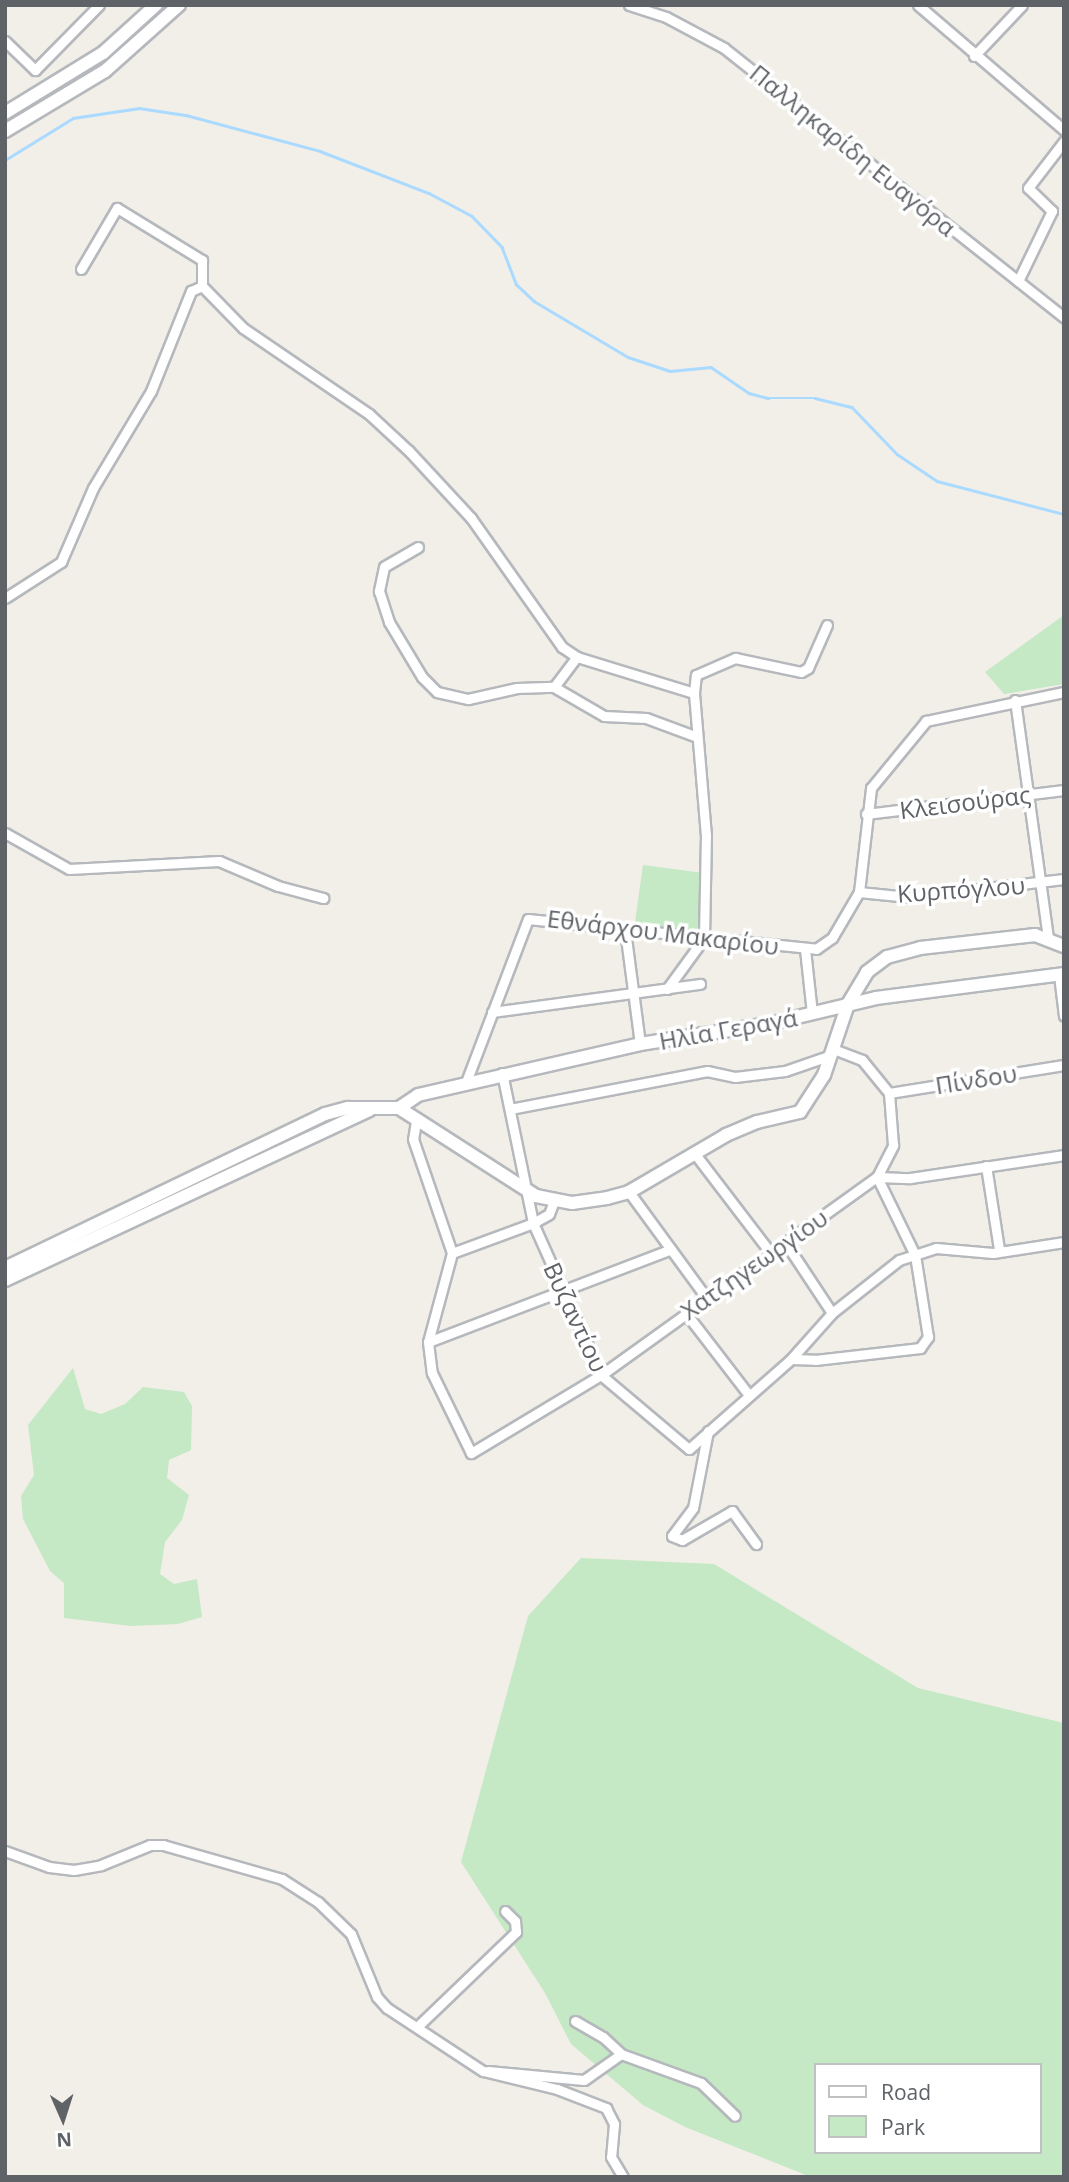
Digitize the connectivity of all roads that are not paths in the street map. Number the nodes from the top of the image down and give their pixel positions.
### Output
1 (99, 5) edge
2 (156, 5) edge
3 (179, 5) edge
4 (629, 5) edge
5 (918, 5) edge
6 (1022, 5) edge
7 (5, 41) edge
8 (974, 56) junction
9 (5, 113) edge
10 (1064, 130) edge
11 (5, 131) edge
12 (1064, 141) edge
13 (80, 269) dead end
14 (1018, 281) junction
15 (202, 286) junction
16 (1064, 317) edge
17 (418, 547) dead end
18 (5, 598) edge
19 (827, 625) dead end
20 (578, 657) junction
21 (554, 687) junction
22 (1064, 692) edge
23 (694, 693) junction
24 (1015, 700) junction
25 (697, 737) junction
26 (1064, 790) edge
27 (1029, 795) junction
28 (866, 814) junction
29 (5, 833) edge
30 (1064, 879) edge
31 (1043, 882) junction
32 (859, 892) junction
33 (323, 898) dead end
34 (625, 930) junction
35 (704, 938) junction
36 (1048, 939) junction
37 (1064, 946) edge
38 (804, 949) junction
39 (1061, 975) edge
40 (700, 984) dead end
41 (667, 989) junction
42 (633, 994) junction
43 (848, 1004) junction
44 (492, 1012) junction
45 (811, 1013) junction
46 (1064, 1016) edge
47 (640, 1044) junction
48 (832, 1052) junction
49 (1064, 1065) edge
50 (502, 1073) junction
51 (466, 1082) junction
52 (888, 1093) junction
53 (399, 1108) junction
54 (510, 1109) junction
55 (369, 1110) junction
56 (416, 1121) junction
57 (695, 1154) junction
58 (1064, 1155) edge
59 (986, 1166) junction
60 (877, 1177) junction
61 (526, 1191) junction
62 (629, 1192) junction
63 (554, 1200) junction
64 (533, 1223) junction
65 (785, 1242) junction
66 (1064, 1242) edge
67 (671, 1249) junction
68 (999, 1249) junction
69 (770, 1252) junction
70 (452, 1254) junction
71 (915, 1255) junction
72 (5, 1268) edge
73 (5, 1280) edge
74 (563, 1290) junction
75 (705, 1296) junction
76 (685, 1312) junction
77 (832, 1313) junction
78 (428, 1342) junction
79 (791, 1359) junction
80 (601, 1375) junction
81 (748, 1395) junction
82 (708, 1431) junction
83 (755, 1544) dead end
84 (5, 1851) edge
85 (505, 1911) dead end
86 (575, 2021) dead end
87 (418, 2026) junction
88 (621, 2053) junction
89 (483, 2071) junction
90 (735, 2116) dead end
91 (623, 2177) edge

1 - 7 street
2 - 9 street
3 - 11 street
4 - 14 street, Παλληκαρίδη Ευαγόρα
5 - 8 street
6 - 8 street
8 - 10 street
12 - 14 street
13 - 15 street
14 - 16 street, Παλληκαρίδη Ευαγόρα
15 - 18 street
15 - 20 street
17 - 21 street
19 - 23 street
20 - 21 street
20 - 23 street
21 - 25 street
22 - 24 street
23 - 25 street
24 - 27 street
24 - 28 street
25 - 35 street
26 - 27 street, Κλεισούρας
27 - 28 street, Κλεισούρας
27 - 31 street
28 - 32 street
29 - 33 street
30 - 31 street, Κυρπόγλου
31 - 32 street, Κυρπόγλου
31 - 36 street
32 - 38 street
34 - 35 street, Εθνάρχου Μακαρίου
34 - 42 street
34 - 44 street, Εθνάρχου Μακαρίου
35 - 38 street, Εθνάρχου Μακαρίου
35 - 41 street
36 - 37 street
36 - 43 street
38 - 45 street
39 - 43 street, Ηλία Γεραγά
39 - 46 street
40 - 41 street
41 - 42 street
42 - 44 street
42 - 47 street
43 - 45 street, Ηλία Γεραγά
43 - 48 street
44 - 51 street, Εθνάρχου Μακαρίου
45 - 47 street, Ηλία Γεραγά
47 - 50 street, Ηλία Γεραγά
48 - 52 street
48 - 54 street
48 - 57 street
49 - 52 street, Πίνδου
50 - 51 street, Ηλία Γεραγά
50 - 54 street, Βυζαντίου
51 - 53 street, Ηλία Γεραγά
52 - 60 street
53 - 55 street
53 - 56 street
54 - 61 street, Βυζαντίου
55 - 72 street
55 - 73 street
56 - 61 street
56 - 70 street
57 - 62 street
57 - 69 street
58 - 59 street
59 - 60 street
59 - 68 street
60 - 65 street, Χατζηγεωργίου
60 - 71 street
61 - 63 street
61 - 64 street, Βυζαντίου
62 - 63 street
62 - 67 street
63 - 64 street
64 - 70 street
64 - 74 street, Βυζαντίου
65 - 69 street, Χατζηγεωργίου
65 - 77 street
66 - 68 street
67 - 74 street
67 - 75 street
68 - 71 street
69 - 75 street, Χατζηγεωργίου
70 - 78 street
71 - 77 street
71 - 79 street
74 - 78 street
74 - 80 street, Βυζαντίου
75 - 76 street, Χατζηγεωργίου
76 - 80 street, Χατζηγεωργίου
76 - 81 street
77 - 79 street
78 - 80 street, Χατζηγεωργίου
79 - 81 street
80 - 82 street, Βυζαντίου
81 - 82 street
82 - 83 street
84 - 87 street
85 - 87 street
86 - 88 street
87 - 89 street
88 - 89 street
88 - 90 street
89 - 91 street

